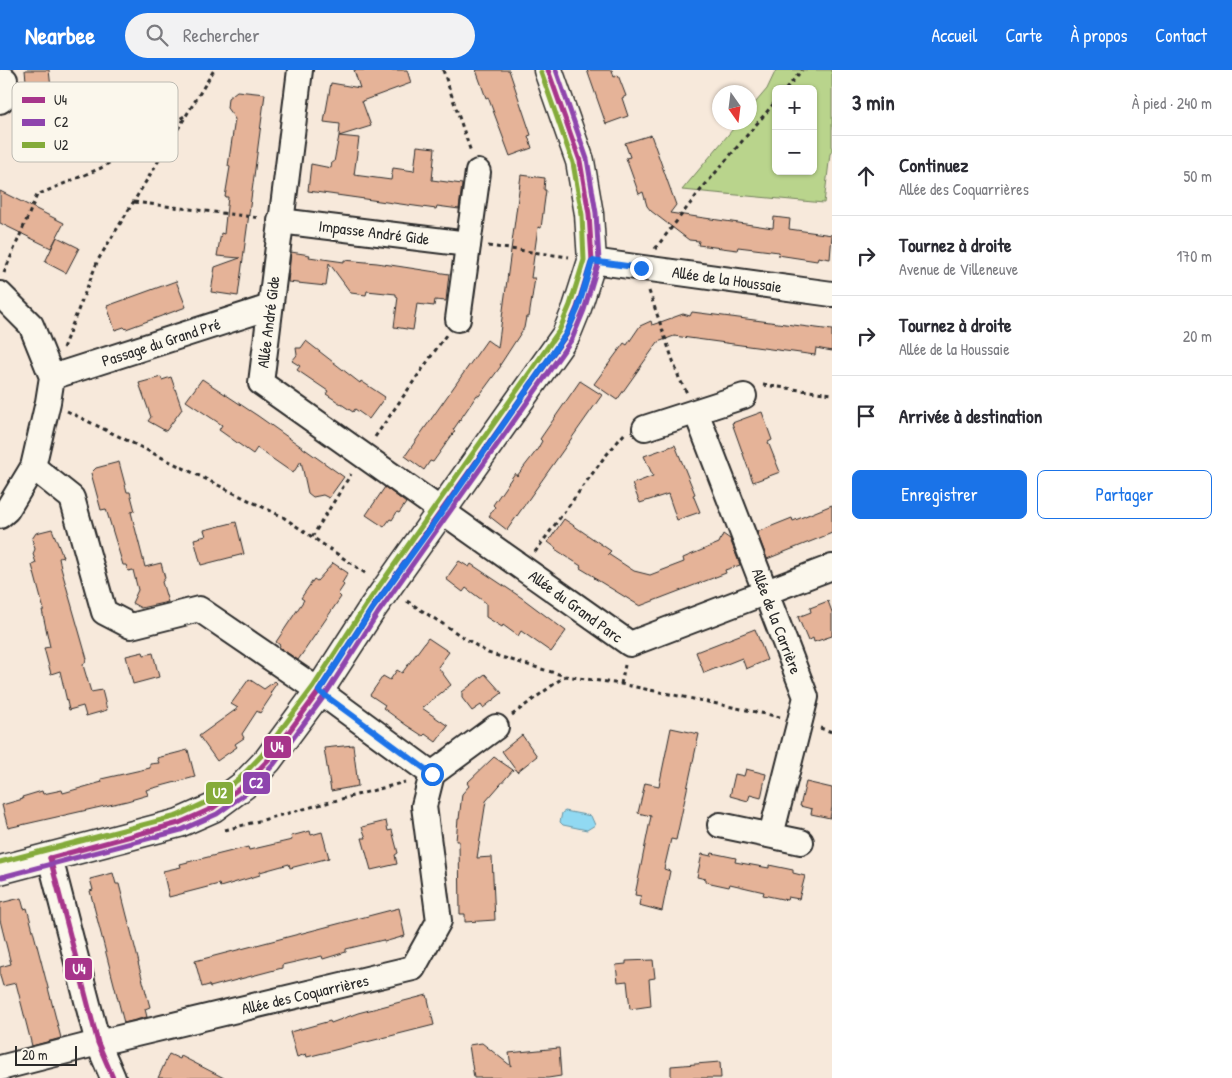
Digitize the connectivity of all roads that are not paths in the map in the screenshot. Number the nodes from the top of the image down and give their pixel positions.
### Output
1 (300, 70) edge
2 (548, 70) edge
3 (478, 172) road end
4 (280, 221) junction
5 (468, 244) junction
6 (592, 261) junction
7 (2, 284) edge
8 (832, 294) edge
9 (270, 308) junction
10 (458, 318) road end
11 (52, 377) junction
12 (744, 396) dead end
13 (696, 412) junction
14 (646, 428) dead end
15 (33, 467) junction
16 (443, 511) junction
17 (0, 516) edge
18 (832, 567) edge
19 (766, 592) junction
20 (319, 691) junction
21 (496, 727) road end
22 (432, 774) junction
23 (720, 825) dead end
24 (771, 835) junction
25 (801, 842) dead end
26 (50, 858) junction
27 (0, 870) edge
28 (98, 1043) junction
29 (0, 1068) edge
30 (113, 1078) edge

1 - 4 street, Allée André Gide
2 - 6 street
3 - 5 street
4 - 5 street, Impasse André Gide
4 - 9 street, Allée André Gide
5 - 10 street
6 - 8 street, Allée de la Houssaie
6 - 16 street
7 - 11 street
9 - 11 street, Passage du Grand Pré
9 - 16 street, Allée André Gide
11 - 15 street
12 - 13 street
13 - 14 street
13 - 19 street, Allée de la Carrière
15 - 17 street
15 - 20 street
16 - 19 street, Allée du Grand Parc
16 - 20 street
18 - 19 street, Allée du Grand Parc
19 - 24 street, Allée de la Carrière
20 - 22 street
20 - 26 street
21 - 22 street
22 - 28 street, Allée des Coquarrières
23 - 24 street
24 - 25 street
26 - 27 street
26 - 28 street
28 - 29 street, Allée des Coquarrières
28 - 30 street

